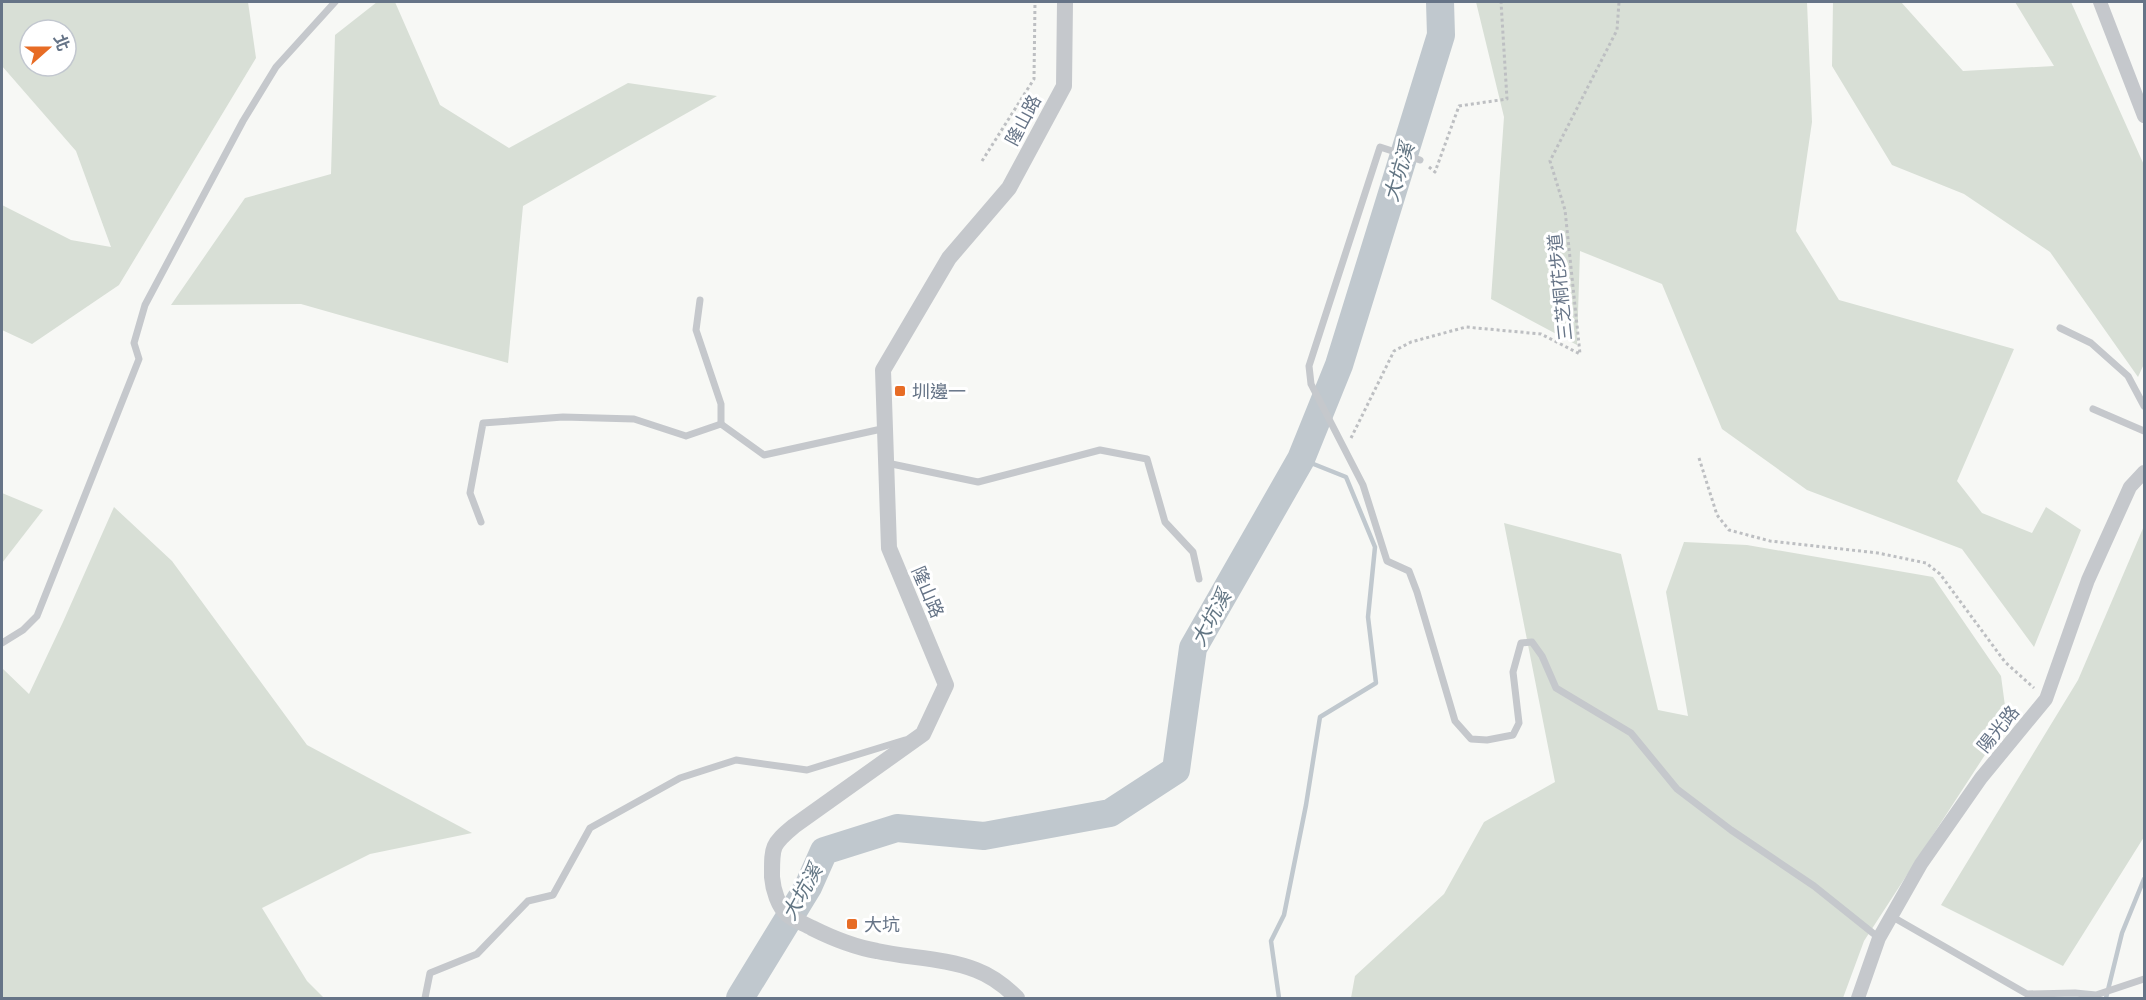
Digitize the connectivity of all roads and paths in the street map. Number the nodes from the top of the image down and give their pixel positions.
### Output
1 (335, 2) edge
2 (1035, 2) edge
3 (1065, 2) edge
4 (1501, 2) edge
5 (1620, 2) edge
6 (2100, 2) edge
7 (2145, 116) edge
8 (1420, 160) joint
9 (982, 161) dead end
10 (700, 300) dead end
11 (2060, 328) dead end
12 (2145, 406) edge
13 (2093, 409) dead end
14 (721, 424) junction
15 (886, 428) junction
16 (2145, 431) edge
17 (1345, 450) junction
18 (1699, 458) dead end
19 (887, 463) junction
20 (2145, 472) edge
21 (481, 522) dead end
22 (1199, 579) dead end
23 (2, 643) edge
24 (2046, 699) junction
25 (923, 734) junction
26 (1892, 916) junction
27 (1879, 939) junction
28 (2145, 979) edge
29 (425, 999) edge
30 (1017, 999) edge
31 (1858, 999) edge

1 - 23 lane
2 - 9 path
3 - 15 street, 隆山路
4 - 8 path
5 - 17 path, 三芝桐花步道
6 - 7 street
8 - 17 lane
10 - 14 lane
11 - 12 lane
13 - 16 lane
14 - 15 lane
14 - 21 lane
15 - 19 street, 隆山路
17 - 27 lane
18 - 24 path
19 - 22 lane
19 - 25 street, 隆山路
20 - 24 street, 陽光路
24 - 26 street, 陽光路
25 - 29 lane
25 - 30 street, 隆山路
26 - 27 street, 陽光路
26 - 28 lane
27 - 31 street, 陽光路

